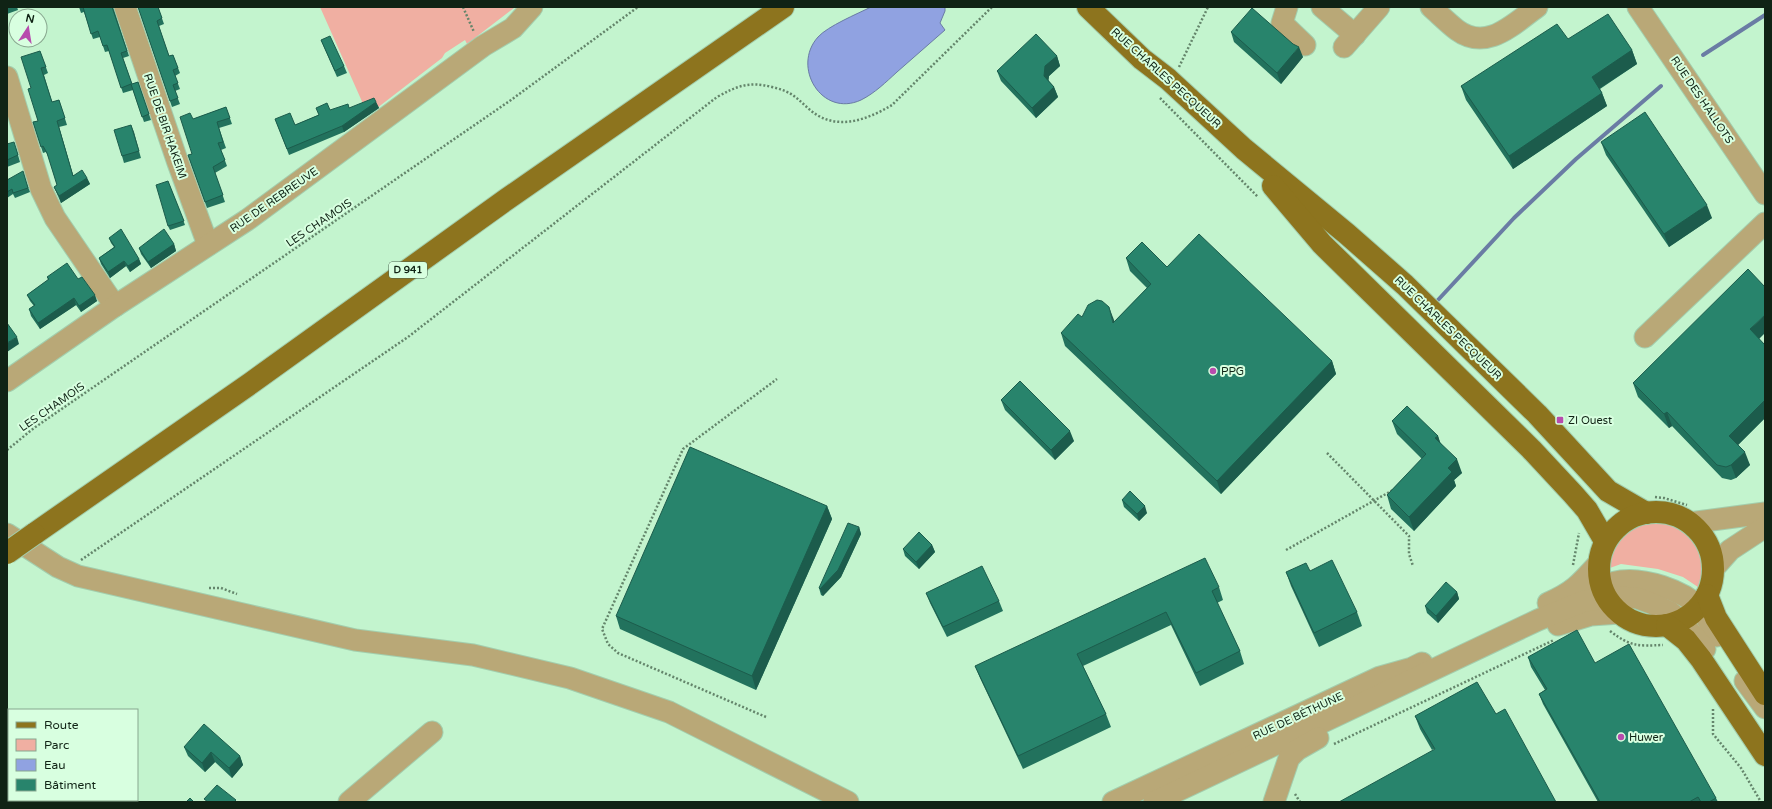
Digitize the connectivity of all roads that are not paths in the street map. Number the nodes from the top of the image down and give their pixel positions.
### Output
1 (125, 7) edge
2 (532, 7) edge
3 (783, 7) edge
4 (1088, 7) edge
5 (1287, 7) edge
6 (1322, 7) edge
7 (1380, 7) edge
8 (1431, 7) edge
9 (1536, 7) edge
10 (1638, 7) edge
11 (1305, 45) dead end
12 (7, 77) edge
13 (1244, 149) junction
14 (1765, 194) edge
15 (1765, 223) edge
16 (208, 245) junction
17 (115, 306) junction
18 (1645, 337) dead end
19 (7, 381) edge
20 (1646, 513) junction
21 (1765, 513) edge
22 (1689, 523) junction
23 (1765, 527) edge
24 (7, 534) edge
25 (1605, 541) junction
26 (7, 553) edge
27 (1598, 564) junction
28 (1714, 568) junction
29 (1703, 601) junction
30 (1608, 607) junction
31 (1671, 630) junction
32 (1765, 694) edge
33 (1765, 708) edge
34 (432, 732) dead end
35 (1765, 738) edge
36 (1243, 742) junction
37 (1262, 751) junction
38 (1765, 755) edge
39 (1288, 790) edge
40 (349, 802) edge
41 (848, 802) edge
42 (1112, 802) edge
43 (1154, 802) edge
44 (1274, 802) edge

1 - 16 street, RUE DE BIR HAKEIM
2 - 16 street, RUE DE REBREUVE
3 - 26 main road, D 941, bridge
4 - 13 main road, RUE CHARLES PECQUEUR
5 - 11 street
6 - 7 street
8 - 9 street
10 - 14 street, RUE DES HALLOTS
12 - 17 street
13 - 20 main road, RUE CHARLES PECQUEUR
13 - 25 main road, RUE CHARLES PECQUEUR
15 - 18 street
16 - 17 street, RUE DE REBREUVE
17 - 19 street, RUE DE REBREUVE
20 - 22 main road
20 - 25 main road
21 - 22 street
22 - 28 main road
23 - 28 street
24 - 41 street
25 - 27 main road
27 - 30 main road
27 - 36 street, RUE DE BÉTHUNE
28 - 29 main road
29 - 30 street
29 - 31 main road
29 - 32 main road
29 - 33 street
30 - 31 main road
30 - 37 street
30 - 39 street
31 - 35 street
31 - 38 main road
34 - 40 street
36 - 37 street
36 - 42 street, RUE DE BÉTHUNE
37 - 39 street
37 - 43 street
39 - 44 street

